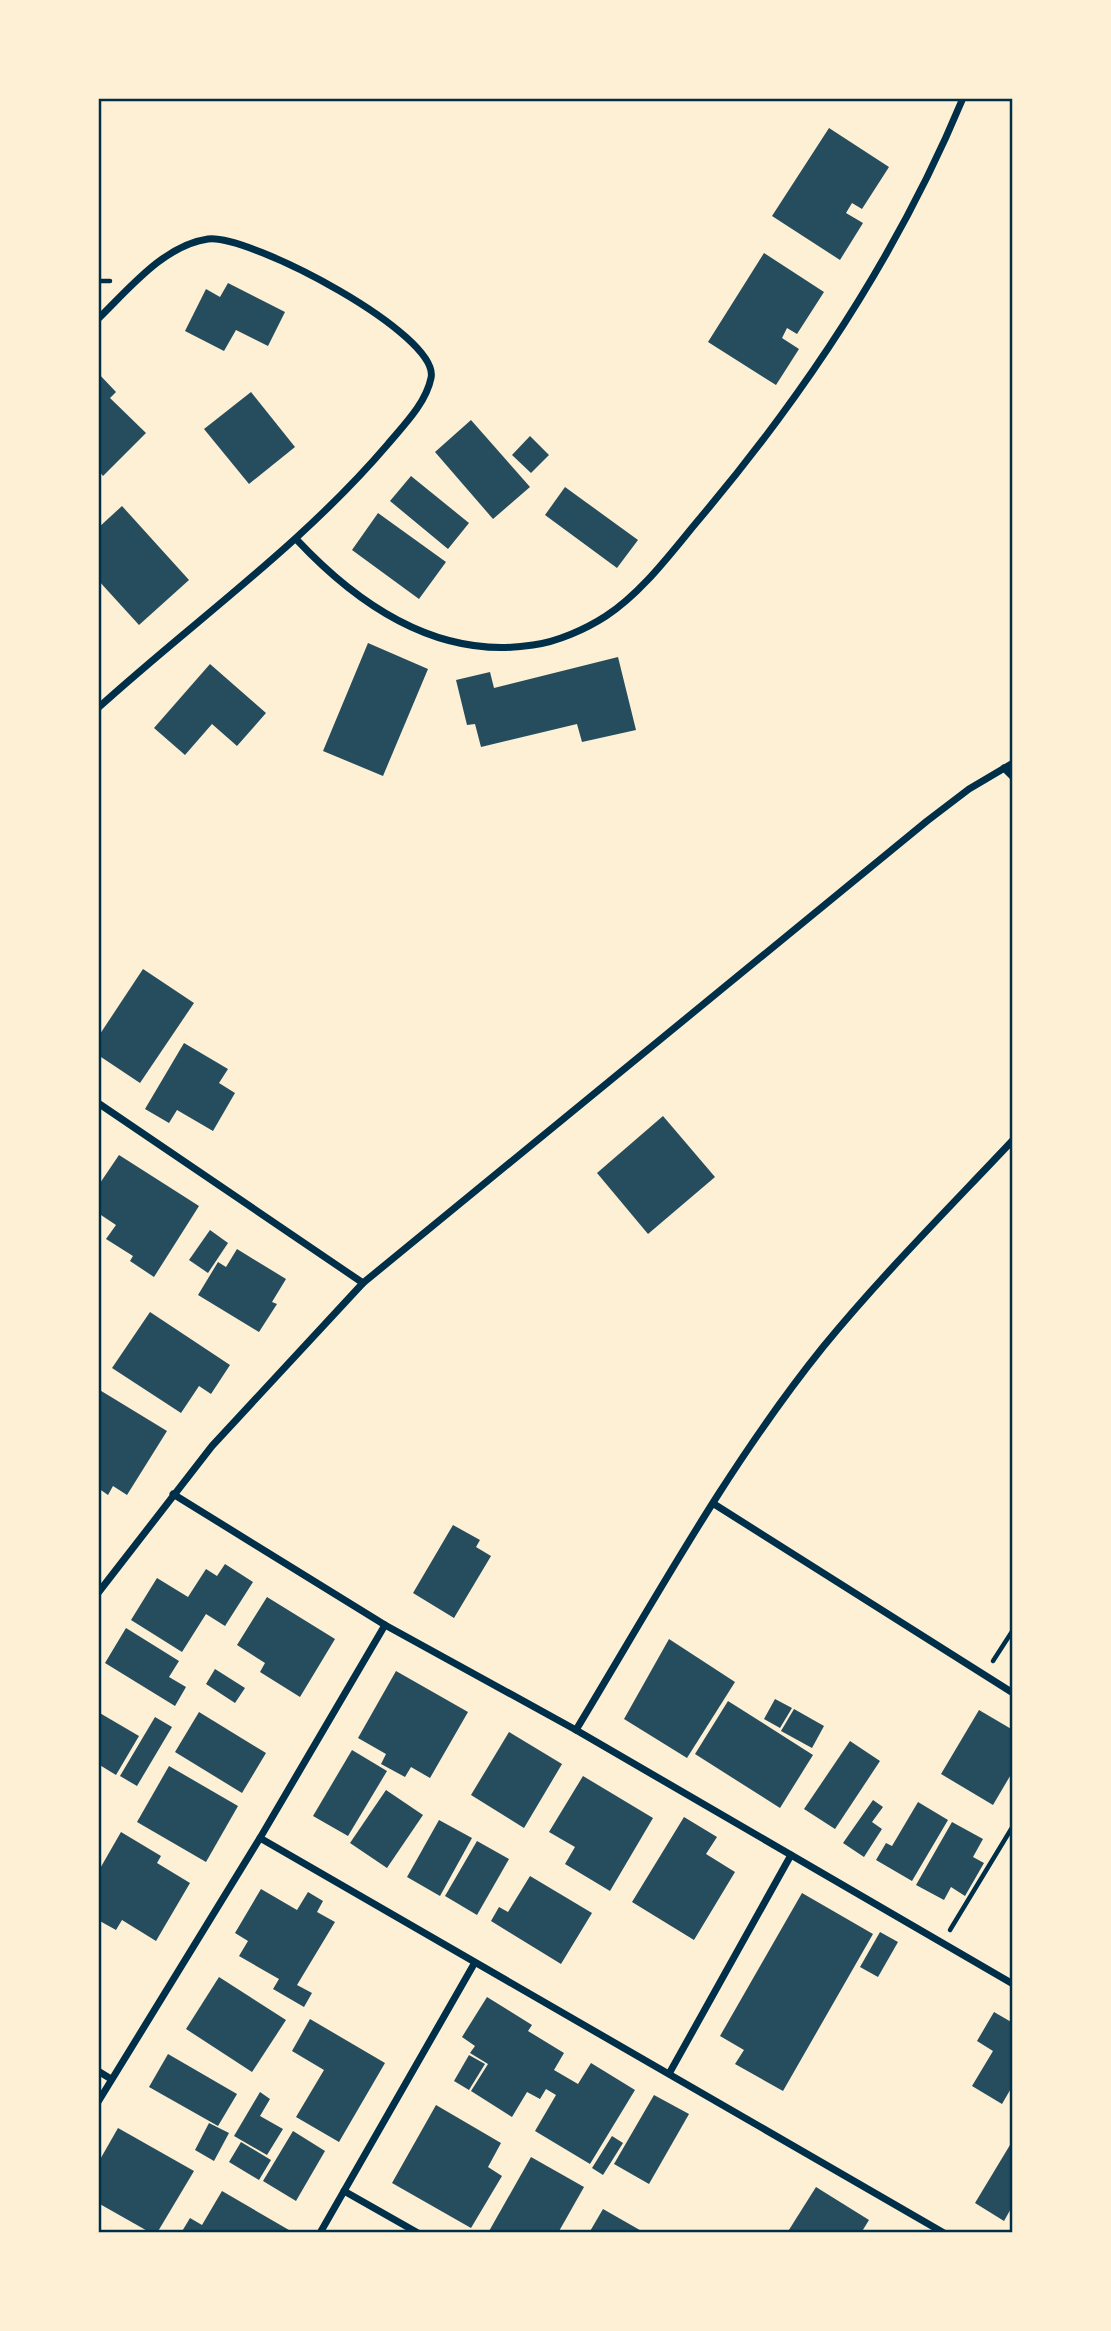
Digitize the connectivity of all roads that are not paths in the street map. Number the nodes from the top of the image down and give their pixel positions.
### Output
1 (963, 98) edge
2 (98, 319) edge
3 (297, 540) junction
4 (98, 708) edge
5 (1013, 763) edge
6 (1004, 768) junction
7 (1013, 777) edge
8 (98, 1103) edge
9 (1013, 1140) edge
10 (363, 1283) junction
11 (173, 1494) junction
12 (714, 1504) junction
13 (98, 1593) edge
14 (385, 1625) junction
15 (1013, 1693) edge
16 (576, 1730) junction
17 (260, 1838) junction
18 (791, 1855) junction
19 (474, 1964) junction
20 (1013, 1984) edge
21 (98, 2071) edge
22 (670, 2072) junction
23 (111, 2079) junction
24 (98, 2102) edge
25 (344, 2191) junction
26 (320, 2233) edge
27 (418, 2233) edge
28 (944, 2233) edge

1 - 3 street
2 - 3 street
3 - 4 street
5 - 6 street
6 - 7 street
6 - 10 street
8 - 10 street
9 - 12 street
10 - 11 street
11 - 13 street
11 - 14 street
12 - 15 street
12 - 16 street
14 - 16 street
14 - 17 street
16 - 18 street
17 - 19 street
17 - 23 street
18 - 20 street
18 - 22 street
19 - 22 street
19 - 25 street
21 - 23 street
22 - 28 street
23 - 24 street
25 - 26 street
25 - 27 street

